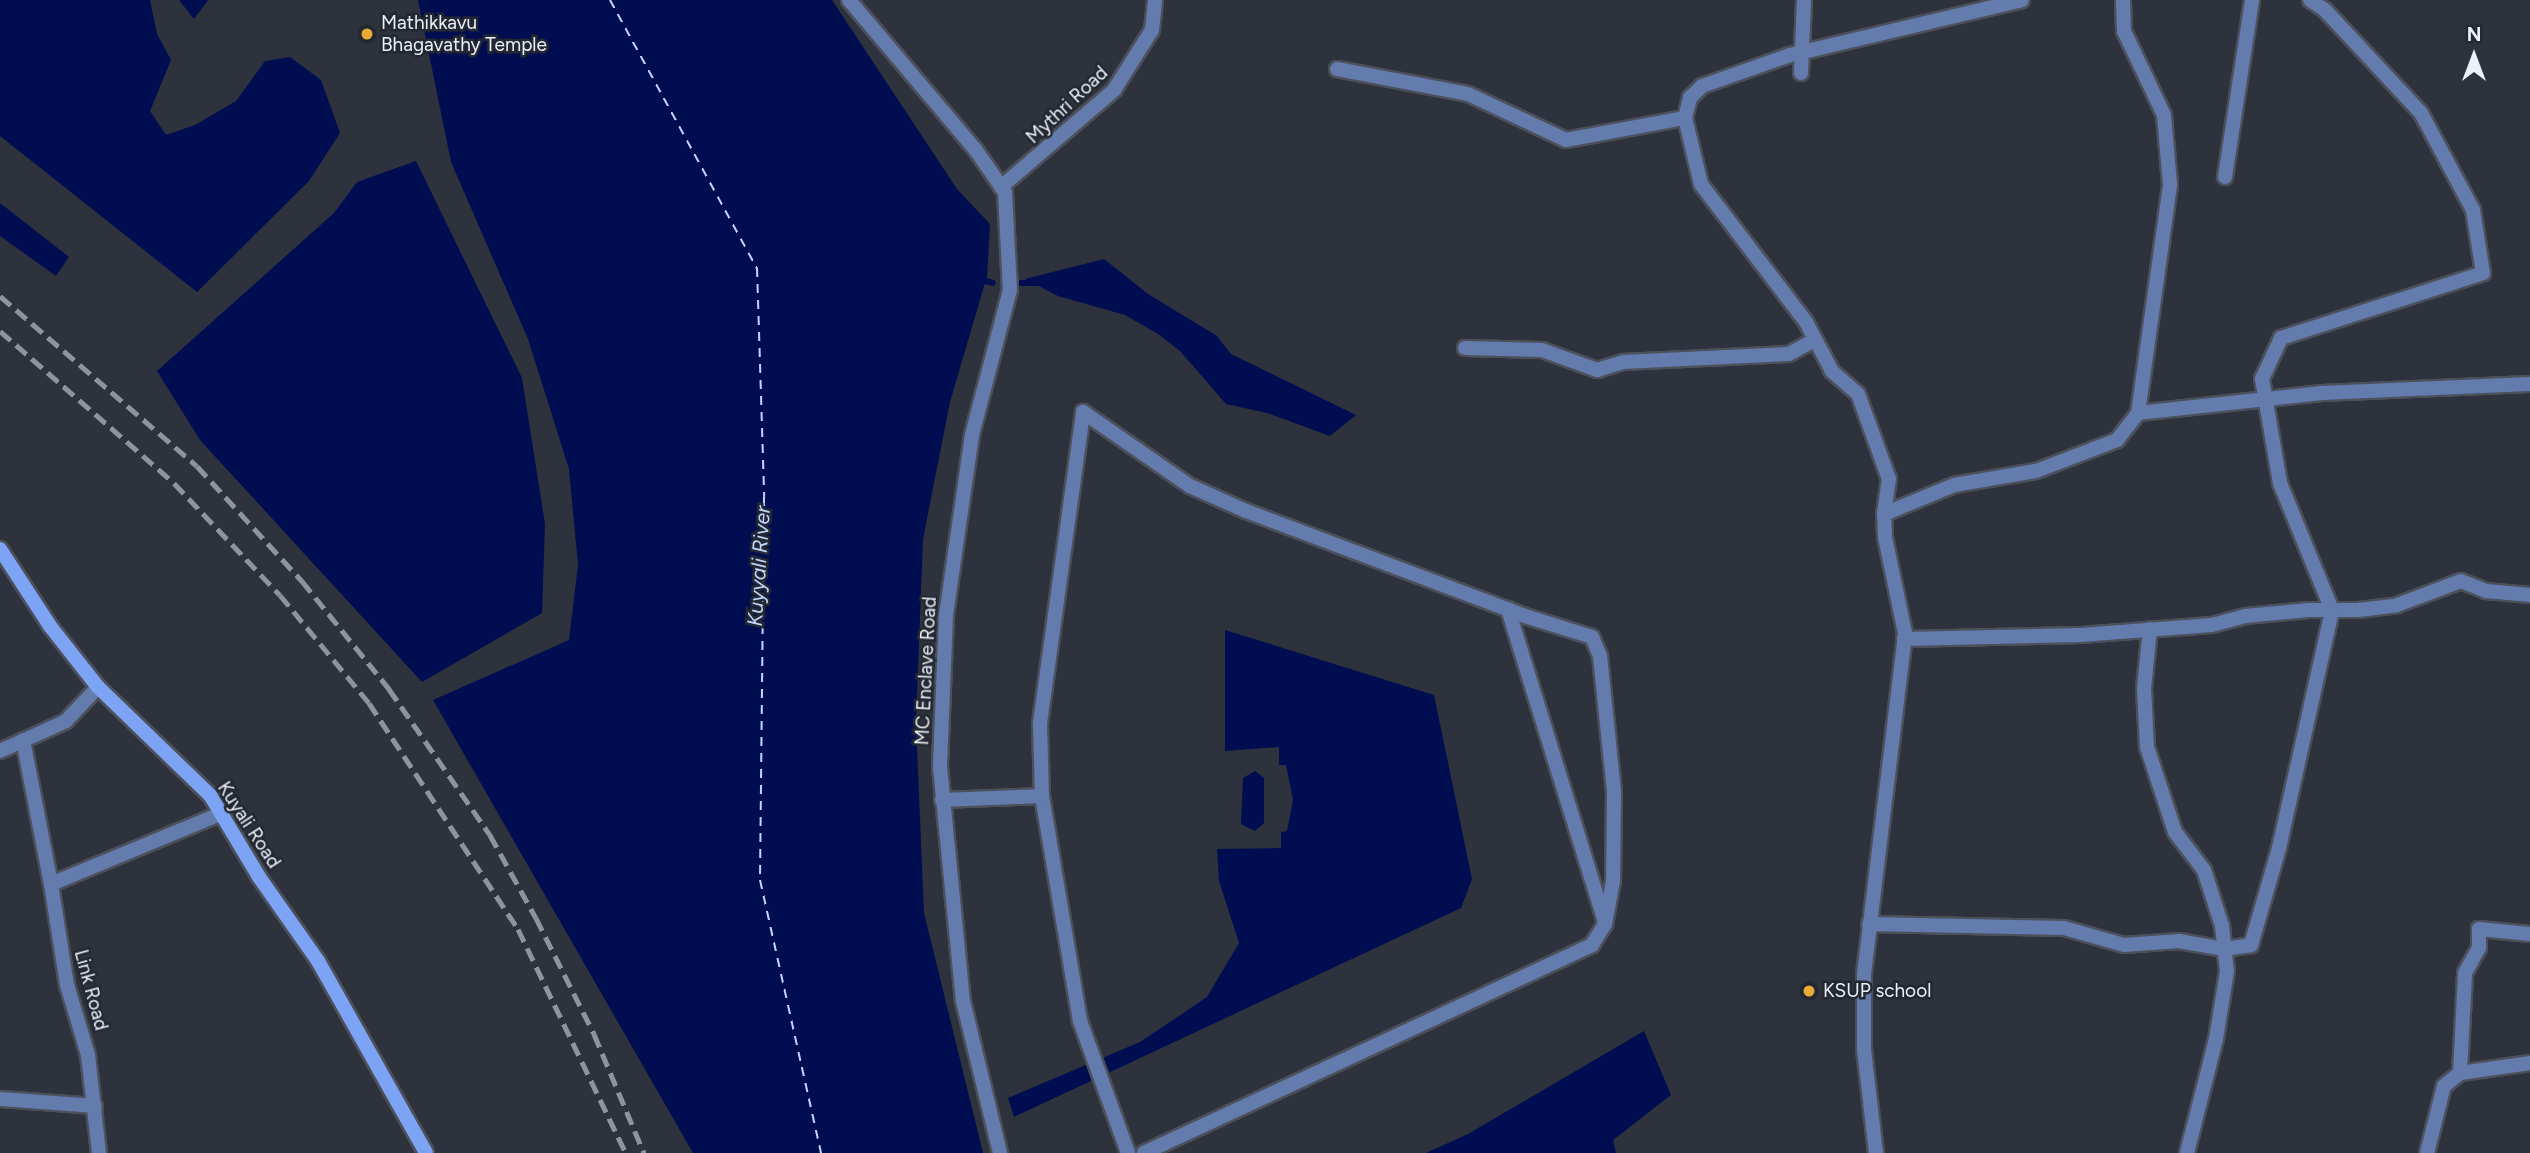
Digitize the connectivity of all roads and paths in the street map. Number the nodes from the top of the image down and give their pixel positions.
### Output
1 (849, 0) edge
2 (1154, 0) edge
3 (1804, 0) edge
4 (2022, 0) edge
5 (2123, 0) edge
6 (2252, 0) edge
7 (2310, 0) edge
8 (1804, 52) junction
9 (1337, 69) dead end
10 (1801, 73) dead end
11 (1685, 118) junction
12 (2225, 177) dead end
13 (1003, 189) junction
14 (1814, 340) junction
15 (1465, 348) dead end
16 (2530, 384) edge
17 (2265, 399) junction
18 (2138, 413) junction
19 (1884, 513) junction
20 (1, 554) edge
21 (2530, 595) edge
22 (1508, 610) junction
23 (2332, 610) junction
24 (2150, 629) junction
25 (1904, 639) junction
26 (98, 687) junction
27 (23, 740) junction
28 (0, 751) edge
29 (1042, 796) junction
30 (942, 800) junction
31 (222, 813) junction
32 (51, 884) junction
33 (1605, 924) junction
34 (1869, 924) junction
35 (2530, 934) edge
36 (2224, 949) junction
37 (2530, 1063) edge
38 (2460, 1073) junction
39 (0, 1099) edge
40 (95, 1106) junction
41 (99, 1153) edge
42 (426, 1153) edge
43 (1000, 1153) edge
44 (1128, 1153) edge
45 (1144, 1153) edge
46 (1876, 1153) edge
47 (2187, 1153) edge
48 (2427, 1153) edge

1 - 13 street
2 - 13 street, Mythri Road
3 - 8 street
4 - 8 street
5 - 18 street
6 - 12 street
7 - 17 street
8 - 10 street
8 - 11 street
9 - 11 street
11 - 14 street
13 - 30 street, MC Enclave Road
14 - 15 street
14 - 19 street
16 - 17 street
17 - 18 street
17 - 23 street
18 - 19 street
19 - 25 street
20 - 26 main road, Kuyali Road
21 - 23 street
22 - 29 street
22 - 33 street
22 - 33 street
23 - 24 street
23 - 36 street
24 - 25 street
24 - 36 street
25 - 34 street
26 - 27 street
26 - 31 main road, Kuyali Road
27 - 28 street
27 - 32 street, Link Road
29 - 30 street
29 - 44 street
30 - 43 street, MC Enclave Road
31 - 32 street
31 - 42 main road, Kuyali Road
32 - 40 street, Link Road
33 - 45 street
34 - 36 street
34 - 46 street
35 - 38 street
36 - 47 street
37 - 38 street
38 - 48 street
39 - 40 street
40 - 41 street, Link Road

